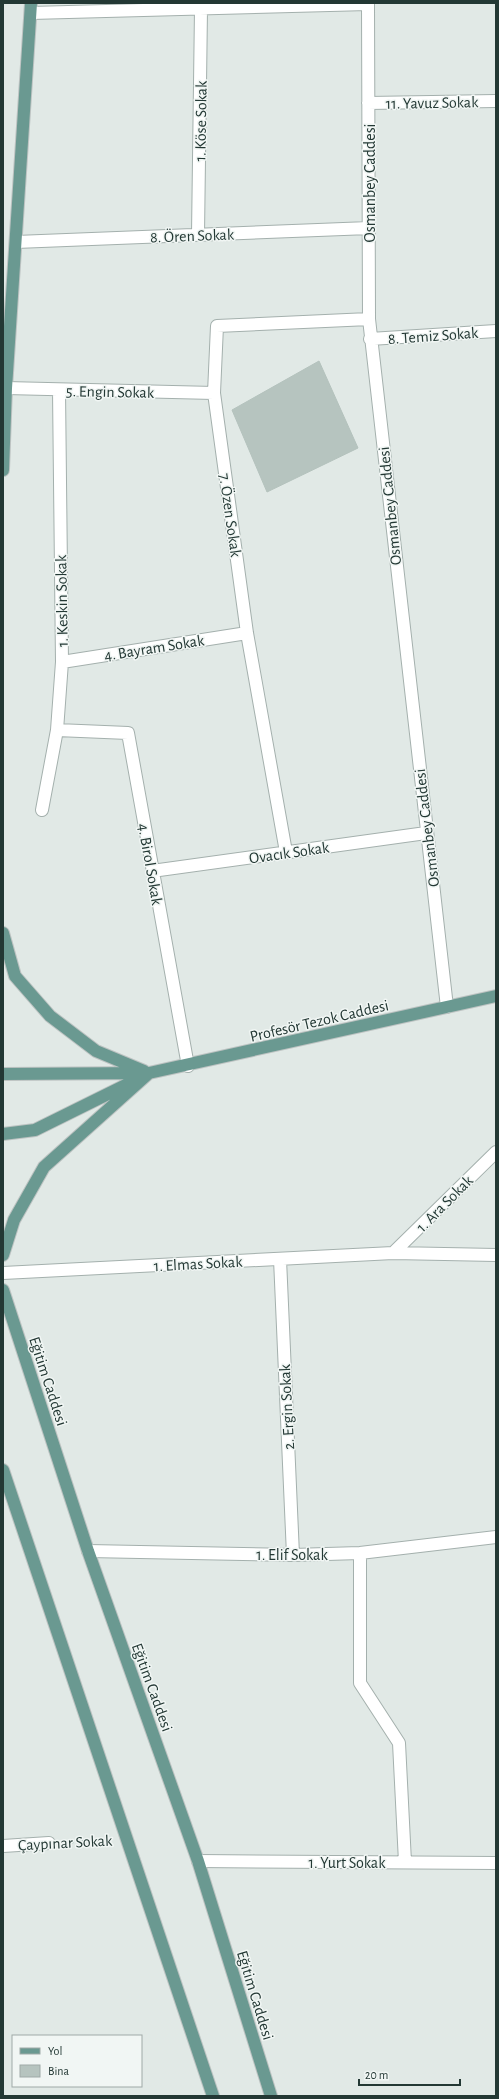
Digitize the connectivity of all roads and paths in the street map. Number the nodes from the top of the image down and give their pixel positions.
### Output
1 (368, 4) edge
2 (117, 7) edge
3 (31, 8) edge
4 (201, 9) junction
5 (496, 101) edge
6 (368, 103) junction
7 (369, 228) junction
8 (198, 234) junction
9 (16, 242) junction
10 (369, 319) junction
11 (496, 331) edge
12 (370, 339) junction
13 (6, 388) junction
14 (59, 390) junction
15 (214, 393) junction
16 (3, 470) edge
17 (247, 633) junction
18 (62, 662) junction
19 (57, 730) junction
20 (42, 810) dead end
21 (426, 833) junction
22 (286, 852) junction
23 (152, 871) junction
24 (3, 933) edge
25 (496, 996) edge
26 (447, 1007) junction
27 (188, 1066) junction
28 (149, 1073) junction
29 (3, 1074) edge
30 (3, 1134) edge
31 (496, 1152) edge
32 (393, 1253) junction
33 (3, 1255) edge
34 (496, 1255) edge
35 (280, 1259) junction
36 (3, 1273) edge
37 (3, 1290) edge
38 (3, 1470) edge
39 (496, 1537) edge
40 (88, 1551) junction
41 (360, 1553) junction
42 (293, 1555) junction
43 (126, 1838) junction
44 (49, 1843) joint
45 (3, 1846) edge
46 (198, 1861) junction
47 (405, 1862) junction
48 (496, 1863) edge
49 (213, 2096) edge
50 (271, 2096) edge

1 - 4 street
1 - 6 street, Osmanbey Caddesi
2 - 3 street
2 - 4 street
3 - 9 main road
4 - 8 street, 1. Köse Sokak
5 - 6 street, 11. Yavuz Sokak
6 - 7 street, Osmanbey Caddesi
7 - 8 street, 8. Ören Sokak
7 - 10 street, Osmanbey Caddesi
8 - 9 street, 8. Ören Sokak
9 - 13 main road
10 - 12 street, Osmanbey Caddesi
10 - 15 street, 7. Özen Sokak
11 - 12 street, 8. Temiz Sokak
12 - 21 street, Osmanbey Caddesi
13 - 14 street, 5. Engin Sokak
13 - 16 main road
14 - 15 street, 5. Engin Sokak
14 - 18 street, 1. Keskin Sokak
15 - 17 street, 7. Özen Sokak
17 - 18 street, 4. Bayram Sokak
17 - 22 street, 7. Özen Sokak
18 - 19 street, 1. Keskin Sokak
19 - 20 street, 1. Keskin Sokak
19 - 23 street, 4. Birol Sokak
21 - 22 street, Ovacık Sokak
21 - 26 street, Osmanbey Caddesi
22 - 23 street, Ovacık Sokak
23 - 27 street, 4. Birol Sokak
24 - 28 main road
25 - 26 main road, Profesör Tezok Caddesi
26 - 27 main road, Profesör Tezok Caddesi
27 - 28 main road, Profesör Tezok Caddesi
28 - 29 main road
28 - 30 main road
28 - 33 main road
31 - 32 street, 1. Ara Sokak
32 - 34 street, 1. Elmas Sokak
32 - 35 street, 1. Elmas Sokak
35 - 36 street, 1. Elmas Sokak
35 - 42 street, 2. Ergin Sokak
37 - 40 main road, Eğitim Caddesi
38 - 43 main road
39 - 41 street, 1. Elif Sokak
40 - 42 street, 1. Elif Sokak
40 - 46 main road, Eğitim Caddesi
41 - 42 street, 1. Elif Sokak
41 - 47 street
43 - 44 path, Çaypınar Sokak
43 - 49 main road
44 - 45 street, Çaypınar Sokak
46 - 47 street, 1. Yurt Sokak
46 - 50 main road, Eğitim Caddesi
47 - 48 street, 1. Yurt Sokak

